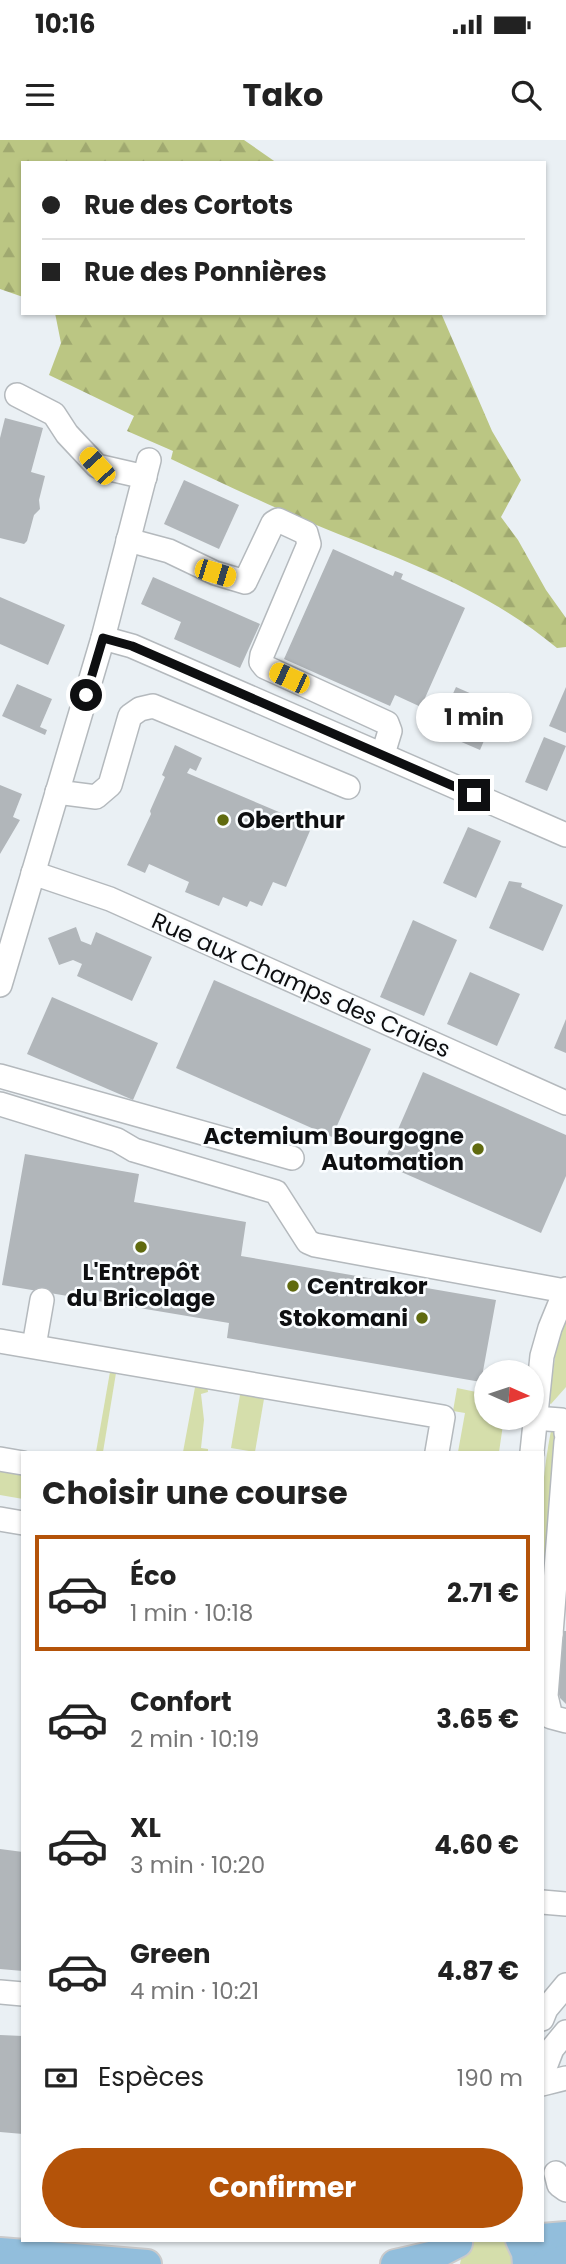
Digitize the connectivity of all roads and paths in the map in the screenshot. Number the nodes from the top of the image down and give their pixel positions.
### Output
1 (17, 395) dead end
2 (128, 540) junction
3 (103, 638) junction
4 (383, 754) junction
5 (348, 787) dead end
6 (57, 792) junction
7 (566, 835) edge
8 (33, 873) junction
9 (0, 985) edge
10 (0, 1076) edge
11 (566, 1103) edge
12 (0, 1104) edge
13 (292, 1158) dead end
14 (566, 1290) edge
15 (41, 1300) dead end
16 (0, 1341) edge
17 (34, 1346) junction
18 (566, 1402) edge
19 (550, 1424) edge
20 (566, 1442) edge
21 (437, 1451) edge
22 (533, 1451) edge
23 (0, 1459) edge
24 (21, 1463) edge
25 (0, 1519) edge
26 (21, 1524) edge
27 (547, 1637) edge
28 (566, 1721) edge
29 (544, 1902) edge
30 (566, 1904) edge
31 (566, 1985) edge
32 (0, 1992) edge
33 (21, 1994) edge
34 (544, 2014) edge
35 (566, 2032) edge
36 (566, 2061) edge
37 (544, 2071) edge
38 (544, 2073) edge
39 (544, 2074) edge
40 (566, 2078) edge
41 (566, 2236) edge
42 (544, 2238) edge
43 (521, 2242) edge
44 (457, 2249) edge
45 (0, 2253) edge
46 (566, 2259) edge
47 (58, 2264) edge
48 (147, 2264) edge
49 (395, 2264) edge
50 (527, 2264) edge
51 (545, 2264) edge

1 - 2 street
2 - 3 street
2 - 4 street
3 - 4 street
3 - 6 street
4 - 7 street
5 - 6 street
6 - 8 street
8 - 9 street
8 - 11 street, Rue aux Champs des Craies
10 - 13 street
12 - 14 street
14 - 19 street
15 - 17 street
16 - 17 street
17 - 21 street
18 - 19 street
19 - 22 street
20 - 27 street
23 - 24 street
25 - 26 street
27 - 28 street
29 - 30 street
31 - 34 street
32 - 33 street
35 - 37 street
36 - 38 street
39 - 40 street
41 - 42 main road
43 - 50 main road
44 - 49 main road
45 - 47 main road
45 - 48 main road
46 - 51 main road

